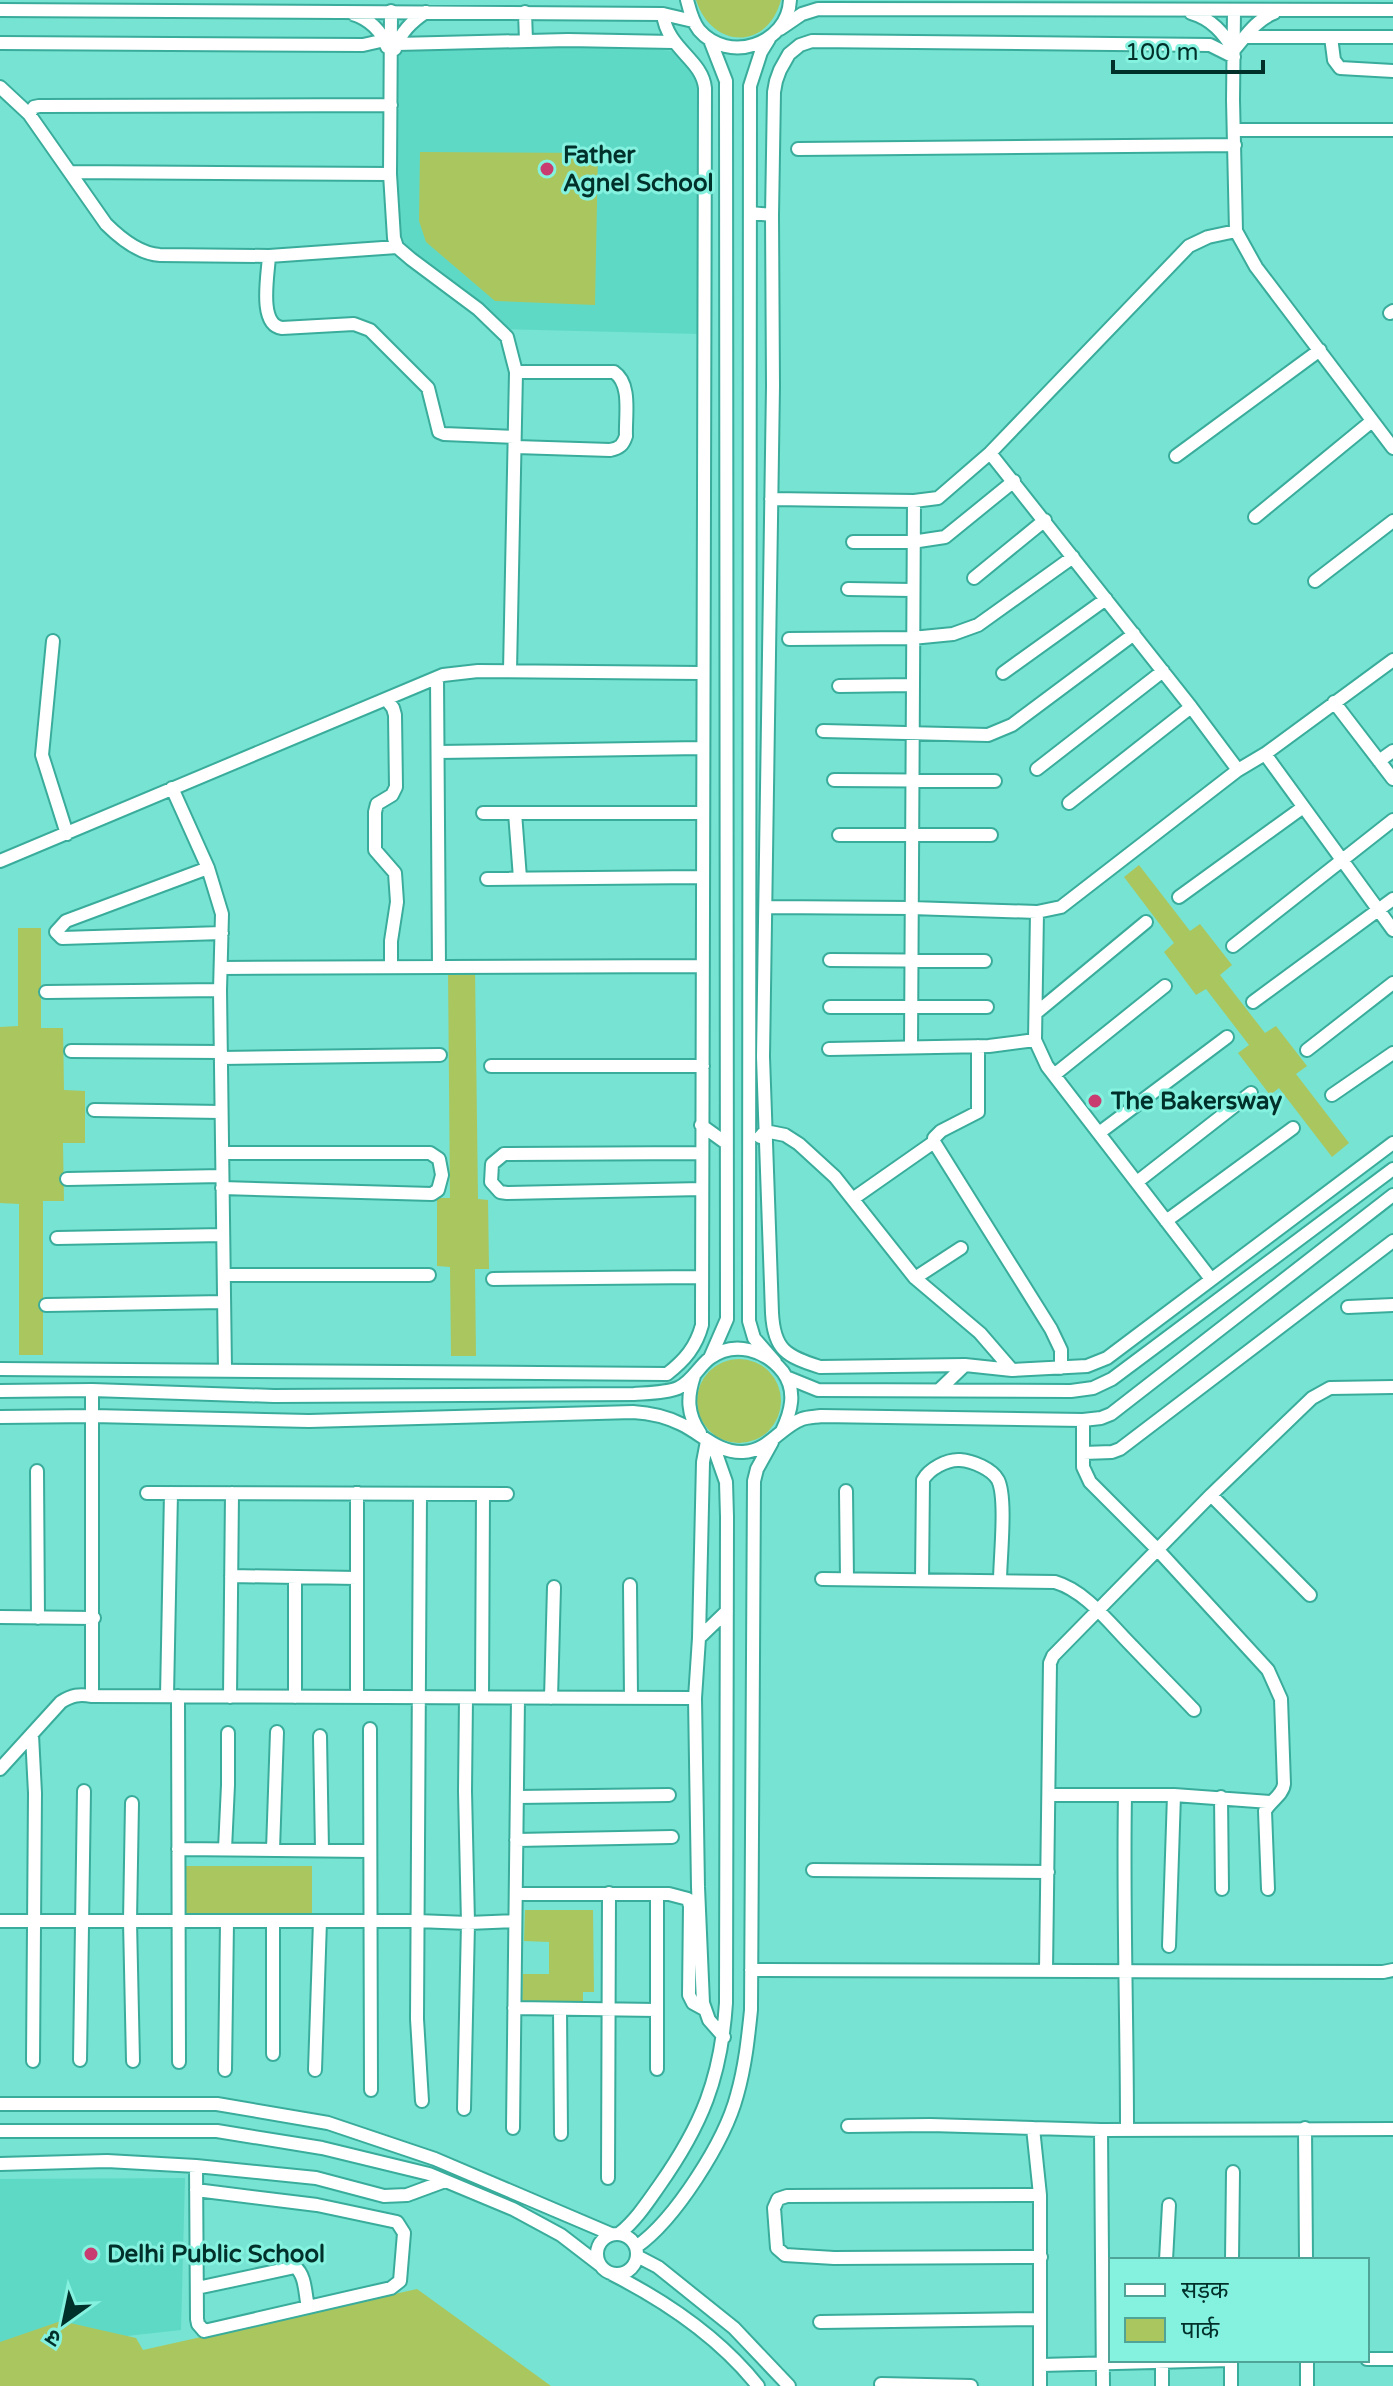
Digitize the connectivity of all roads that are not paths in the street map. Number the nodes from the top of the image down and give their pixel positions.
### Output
1 (687, 0) edge
2 (790, 0) edge
3 (0, 10) edge
4 (1182, 10) junction
5 (1393, 10) edge
6 (343, 11) junction
7 (391, 11) junction
8 (437, 11) junction
9 (1234, 11) junction
10 (1281, 11) junction
11 (525, 12) junction
12 (663, 14) junction
13 (693, 21) junction
14 (780, 29) junction
15 (1245, 37) junction
16 (1331, 37) junction
17 (1393, 37) edge
18 (769, 39) junction
19 (710, 40) junction
20 (526, 41) junction
21 (391, 42) junction
22 (673, 42) junction
23 (0, 43) edge
24 (1234, 54) junction
25 (391, 62) junction
26 (1393, 71) edge
27 (0, 87) edge
28 (391, 105) junction
29 (29, 114) junction
30 (1234, 130) junction
31 (1393, 130) edge
32 (1235, 145) junction
33 (798, 149) dead end
34 (70, 172) junction
35 (390, 174) junction
36 (704, 212) junction
37 (726, 212) junction
38 (750, 213) junction
39 (772, 215) junction
40 (1236, 231) junction
41 (397, 247) junction
42 (269, 256) junction
43 (1320, 350) junction
44 (516, 372) junction
45 (1372, 421) junction
46 (515, 442) junction
47 (1393, 448) edge
48 (990, 453) junction
49 (1176, 456) dead end
50 (1014, 481) junction
51 (771, 499) junction
52 (914, 501) junction
53 (1255, 517) dead end
54 (1045, 520) junction
55 (1393, 521) edge
56 (853, 542) dead end
57 (912, 542) junction
58 (1073, 557) junction
59 (974, 578) dead end
60 (1315, 581) dead end
61 (848, 589) dead end
62 (912, 590) junction
63 (1106, 599) junction
64 (1134, 634) junction
65 (912, 638) junction
66 (789, 639) dead end
67 (53, 641) dead end
68 (1393, 660) edge
69 (510, 671) junction
70 (1163, 671) junction
71 (700, 673) junction
72 (1003, 673) dead end
73 (437, 678) junction
74 (912, 685) junction
75 (839, 686) dead end
76 (386, 699) junction
77 (1334, 702) junction
78 (1191, 707) junction
79 (823, 731) dead end
80 (912, 734) junction
81 (701, 748) junction
82 (1393, 751) edge
83 (438, 752) junction
84 (1265, 754) junction
85 (1379, 761) junction
86 (1037, 769) dead end
87 (1238, 770) junction
88 (1393, 779) edge
89 (834, 780) dead end
90 (912, 780) junction
91 (995, 781) dead end
92 (172, 788) junction
93 (1069, 803) dead end
94 (1302, 808) junction
95 (483, 813) dead end
96 (515, 813) junction
97 (701, 813) junction
98 (1393, 820) edge
99 (67, 834) junction
100 (839, 835) dead end
101 (913, 835) junction
102 (991, 835) dead end
103 (1342, 860) junction
104 (0, 861) edge
105 (208, 868) junction
106 (701, 877) junction
107 (520, 878) junction
108 (487, 879) dead end
109 (1179, 897) dead end
110 (1393, 899) edge
111 (766, 907) junction
112 (911, 908) junction
113 (1378, 910) junction
114 (1037, 912) junction
115 (1146, 922) dead end
116 (1393, 930) edge
117 (222, 933) junction
118 (1233, 946) dead end
119 (830, 960) dead end
120 (913, 961) junction
121 (985, 961) dead end
122 (700, 966) junction
123 (391, 967) junction
124 (439, 967) junction
125 (221, 968) junction
126 (1393, 983) edge
127 (1165, 986) dead end
128 (220, 990) junction
129 (46, 992) dead end
130 (1253, 1002) dead end
131 (830, 1007) dead end
132 (912, 1007) junction
133 (987, 1007) dead end
134 (1036, 1013) junction
135 (1227, 1037) dead end
136 (1035, 1040) junction
137 (978, 1046) junction
138 (911, 1047) junction
139 (829, 1049) dead end
140 (1307, 1050) dead end
141 (71, 1051) dead end
142 (1393, 1053) edge
143 (221, 1055) junction
144 (440, 1055) dead end
145 (491, 1066) dead end
146 (703, 1066) junction
147 (1054, 1075) junction
148 (1251, 1093) dead end
149 (1332, 1095) dead end
150 (94, 1110) dead end
151 (221, 1112) junction
152 (701, 1125) junction
153 (1293, 1128) dead end
154 (765, 1131) junction
155 (1099, 1133) junction
156 (934, 1142) junction
157 (726, 1143) junction
158 (1393, 1143) edge
159 (750, 1150) junction
160 (222, 1153) junction
161 (701, 1153) junction
162 (1393, 1169) edge
163 (67, 1179) dead end
164 (222, 1182) junction
165 (1137, 1182) junction
166 (702, 1189) junction
167 (1393, 1195) edge
168 (854, 1198) junction
169 (1166, 1221) junction
170 (223, 1235) junction
171 (57, 1238) dead end
172 (1393, 1241) edge
173 (961, 1248) dead end
174 (224, 1275) junction
175 (429, 1275) dead end
176 (701, 1277) junction
177 (915, 1278) junction
178 (493, 1279) dead end
179 (1211, 1279) junction
180 (224, 1302) junction
181 (46, 1305) dead end
182 (1393, 1305) edge
183 (1348, 1307) dead end
184 (710, 1358) junction
185 (775, 1362) junction
186 (965, 1365) junction
187 (1061, 1368) junction
188 (0, 1369) edge
189 (225, 1370) junction
190 (1012, 1370) junction
191 (522, 1373) junction
192 (694, 1376) junction
193 (786, 1377) junction
194 (1393, 1387) edge
195 (92, 1390) junction
196 (939, 1390) junction
197 (0, 1391) edge
198 (523, 1395) junction
199 (93, 1416) junction
200 (0, 1417) edge
201 (1083, 1420) junction
202 (778, 1436) junction
203 (707, 1441) junction
204 (1083, 1453) junction
205 (37, 1471) dead end
206 (846, 1491) dead end
207 (147, 1493) dead end
208 (171, 1493) junction
209 (232, 1493) junction
210 (357, 1493) junction
211 (420, 1494) junction
212 (483, 1494) junction
213 (507, 1494) dead end
214 (1211, 1495) junction
215 (1157, 1549) junction
216 (231, 1576) junction
217 (295, 1577) junction
218 (357, 1578) junction
219 (822, 1579) dead end
220 (847, 1579) junction
221 (922, 1580) junction
222 (1000, 1581) junction
223 (630, 1585) dead end
224 (554, 1587) dead end
225 (1310, 1595) dead end
226 (727, 1611) junction
227 (1099, 1611) junction
228 (0, 1617) edge
229 (38, 1618) junction
230 (94, 1618) junction
231 (699, 1638) junction
232 (92, 1696) junction
233 (173, 1696) junction
234 (230, 1697) junction
235 (295, 1697) junction
236 (357, 1697) junction
237 (419, 1697) junction
238 (482, 1697) junction
239 (466, 1698) junction
240 (518, 1698) junction
241 (551, 1698) junction
242 (631, 1698) junction
243 (695, 1698) junction
244 (1194, 1710) dead end
245 (370, 1729) dead end
246 (277, 1732) dead end
247 (228, 1733) dead end
248 (32, 1735) junction
249 (320, 1736) dead end
250 (0, 1769) edge
251 (84, 1791) dead end
252 (669, 1795) dead end
253 (1049, 1795) junction
254 (1125, 1795) junction
255 (1174, 1795) junction
256 (517, 1797) junction
257 (1221, 1797) junction
258 (1270, 1802) junction
259 (132, 1803) dead end
260 (672, 1837) dead end
261 (516, 1840) junction
262 (178, 1849) junction
263 (225, 1849) junction
264 (273, 1850) junction
265 (322, 1850) junction
266 (369, 1851) junction
267 (813, 1870) dead end
268 (1048, 1872) junction
269 (1222, 1889) dead end
270 (1268, 1889) dead end
271 (609, 1893) junction
272 (516, 1894) junction
273 (657, 1894) junction
274 (0, 1921) edge
275 (34, 1921) junction
276 (81, 1921) junction
277 (130, 1921) junction
278 (178, 1921) junction
279 (273, 1921) junction
280 (320, 1921) junction
281 (369, 1921) junction
282 (417, 1921) junction
283 (515, 1921) junction
284 (227, 1922) junction
285 (468, 1923) junction
286 (1169, 1946) dead end
287 (751, 1970) junction
288 (1393, 1970) edge
289 (1046, 1971) junction
290 (1126, 1971) junction
291 (514, 2008) junction
292 (560, 2009) junction
293 (608, 2009) junction
294 (704, 2009) junction
295 (657, 2010) junction
296 (724, 2037) junction
297 (273, 2054) dead end
298 (80, 2060) dead end
299 (33, 2061) dead end
300 (133, 2061) dead end
301 (179, 2062) dead end
302 (657, 2069) dead end
303 (225, 2070) dead end
304 (315, 2070) dead end
305 (371, 2090) dead end
306 (422, 2101) dead end
307 (0, 2104) edge
308 (464, 2109) dead end
309 (848, 2126) dead end
310 (513, 2128) dead end
311 (1033, 2128) junction
312 (1305, 2128) junction
313 (1127, 2129) junction
314 (1393, 2129) edge
315 (1101, 2130) junction
316 (0, 2131) edge
317 (561, 2134) dead end
318 (0, 2164) edge
319 (196, 2166) junction
320 (1233, 2172) dead end
321 (298, 2176) junction
322 (316, 2178) junction
323 (608, 2178) dead end
324 (445, 2181) junction
325 (196, 2190) junction
326 (1040, 2195) junction
327 (291, 2201) junction
328 (312, 2205) junction
329 (1169, 2205) dead end
330 (615, 2234) junction
331 (637, 2252) junction
332 (1041, 2257) junction
333 (1166, 2258) edge
334 (1232, 2258) edge
335 (1306, 2258) edge
336 (600, 2265) junction
337 (612, 2274) junction
338 (197, 2288) junction
339 (308, 2307) junction
340 (1039, 2319) junction
341 (820, 2322) dead end
342 (1369, 2359) edge
343 (1393, 2359) edge
344 (1162, 2362) edge
345 (1230, 2362) edge
346 (1307, 2362) edge
347 (1041, 2365) junction
348 (1103, 2365) junction
349 (881, 2384) edge
350 (758, 2386) edge
351 (789, 2386) edge
352 (971, 2386) edge
353 (1040, 2386) edge
354 (1103, 2386) edge
355 (1162, 2386) edge
356 (1231, 2386) edge
357 (1307, 2386) edge

1 - 13 street
2 - 14 street
3 - 6 street
4 - 9 street
4 - 14 street
4 - 24 street
5 - 10 street
6 - 7 street
6 - 21 street
7 - 8 street
7 - 25 street
8 - 11 street
8 - 21 street
9 - 10 street
9 - 24 street
10 - 15 street
11 - 12 street
11 - 20 street
12 - 13 street
12 - 22 street
13 - 19 street
14 - 18 street
15 - 16 street
15 - 24 street
16 - 17 street
16 - 26 street
18 - 19 street
18 - 38 street
19 - 37 street
20 - 21 street
20 - 22 street
21 - 23 street
21 - 25 street
22 - 36 street
24 - 30 street
24 - 39 street
25 - 28 street
27 - 29 street
28 - 29 street
28 - 35 street
29 - 34 street
30 - 31 street
30 - 32 street
32 - 33 street
32 - 40 street
34 - 35 street
34 - 42 street
35 - 41 street
36 - 37 street
36 - 71 street
37 - 157 street
38 - 39 street
38 - 159 street
39 - 51 street
40 - 43 street
40 - 48 street
41 - 42 street
41 - 44 street
42 - 46 street
43 - 45 street
43 - 49 street
44 - 46 street
44 - 46 street
45 - 47 street
45 - 53 street
46 - 69 street
48 - 50 street
48 - 52 street
50 - 54 street
50 - 57 street
51 - 52 street
51 - 111 street
52 - 57 street
54 - 58 street
54 - 59 street
55 - 60 street
56 - 57 street
57 - 62 street
58 - 63 street
58 - 65 street
61 - 62 street
62 - 65 street
63 - 64 street
63 - 72 street
64 - 70 street
64 - 80 street
65 - 66 street
65 - 74 street
67 - 99 street
68 - 77 street
69 - 71 street
69 - 73 street
70 - 78 street
70 - 86 street
71 - 81 street
73 - 76 street
73 - 83 street
74 - 75 street
74 - 80 street
76 - 92 street
76 - 123 street
77 - 84 street
77 - 85 street
78 - 87 street
78 - 93 street
79 - 80 street
80 - 90 street
81 - 83 street
81 - 97 street
82 - 85 street
83 - 124 street
84 - 87 street
84 - 94 street
85 - 88 street
87 - 114 street
89 - 90 street
90 - 91 street
90 - 101 street
92 - 99 street
92 - 105 street
94 - 103 street
94 - 109 street
95 - 96 street
96 - 97 street
96 - 107 street
97 - 106 street
98 - 103 street
99 - 104 street
100 - 101 street
101 - 102 street
101 - 112 street
103 - 113 street
103 - 118 street
105 - 117 street
105 - 117 street
106 - 107 street
106 - 122 street
107 - 108 street
110 - 113 street
111 - 112 street
111 - 154 street
112 - 114 street
112 - 120 street
113 - 116 street
113 - 130 street
114 - 134 street
115 - 134 street
117 - 125 street
119 - 120 street
120 - 121 street
120 - 132 street
122 - 124 street
122 - 146 street
123 - 124 street
123 - 125 street
125 - 128 street
126 - 140 street
127 - 147 street
128 - 129 street
128 - 143 street
131 - 132 street
132 - 133 street
132 - 138 street
134 - 136 street
135 - 155 street
136 - 137 street
136 - 147 street
137 - 138 street
137 - 156 street
138 - 139 street
141 - 143 street
142 - 149 street
143 - 144 street
143 - 151 street
145 - 146 street
146 - 152 street
147 - 155 street
148 - 165 street
150 - 151 street
151 - 160 street
152 - 157 street
152 - 161 street
153 - 169 street
154 - 159 street
154 - 168 street
154 - 186 street
155 - 165 street
156 - 168 street
156 - 187 street
157 - 184 street
158 - 179 street
159 - 185 street
160 - 164 street
160 - 164 street
161 - 166 street
161 - 166 street
162 - 196 street
163 - 164 street
164 - 170 street
165 - 169 street
166 - 176 street
167 - 201 street
168 - 177 street
169 - 179 street
170 - 171 street
170 - 174 street
172 - 204 street
173 - 177 street
174 - 175 street
174 - 180 street
176 - 178 street
176 - 191 street
177 - 190 street
179 - 187 street
180 - 181 street
180 - 189 street
182 - 183 street
184 - 185 street
184 - 192 street
185 - 193 street
186 - 190 street
186 - 196 street
187 - 190 street
188 - 189 street
189 - 191 street
191 - 198 street
192 - 198 street
192 - 203 street
193 - 196 street
193 - 202 street
194 - 214 street
195 - 197 street
195 - 198 street
195 - 199 street
199 - 200 street
199 - 203 street
199 - 230 street
201 - 202 street
201 - 204 street
202 - 203 street
202 - 287 street
203 - 226 street
203 - 231 street
204 - 215 street
205 - 229 street
206 - 220 street
207 - 208 street
208 - 209 street
208 - 233 street
209 - 210 street
209 - 216 street
210 - 211 street
210 - 218 street
211 - 212 street
211 - 237 street
212 - 213 street
212 - 238 street
214 - 215 street
214 - 225 street
215 - 227 street
215 - 258 street
216 - 217 street
216 - 234 street
217 - 218 street
217 - 235 street
218 - 236 street
219 - 220 street
220 - 221 street
221 - 222 street
221 - 222 street
222 - 227 street
223 - 242 street
224 - 241 street
226 - 231 street
226 - 296 street
227 - 244 street
227 - 253 street
228 - 229 street
229 - 230 street
230 - 232 street
231 - 243 street
232 - 233 street
232 - 248 street
233 - 234 street
233 - 262 street
234 - 235 street
235 - 236 street
236 - 237 street
237 - 239 street
237 - 282 street
238 - 239 street
238 - 240 street
239 - 285 street
240 - 241 street
240 - 256 street
241 - 242 street
242 - 243 street
243 - 294 street
245 - 266 street
246 - 264 street
247 - 263 street
248 - 250 street
248 - 275 street
249 - 265 street
251 - 276 street
252 - 256 street
253 - 254 street
253 - 268 street
254 - 255 street
254 - 290 street
255 - 257 street
255 - 286 street
256 - 261 street
257 - 258 street
257 - 269 street
258 - 270 street
259 - 277 street
260 - 261 street
261 - 272 street
262 - 263 street
262 - 278 street
263 - 264 street
264 - 265 street
265 - 266 street
266 - 281 street
267 - 268 street
268 - 289 street
271 - 272 street
271 - 273 street
271 - 293 street
272 - 283 street
273 - 294 street
273 - 295 street
274 - 275 street
275 - 276 street
275 - 299 street
276 - 277 street
276 - 298 street
277 - 278 street
277 - 300 street
278 - 284 street
278 - 301 street
279 - 280 street
279 - 284 street
279 - 297 street
280 - 281 street
280 - 304 street
281 - 282 street
281 - 305 street
282 - 285 street
282 - 306 street
283 - 285 street
283 - 291 street
284 - 303 street
285 - 308 street
287 - 289 street
287 - 331 street
288 - 290 street
289 - 290 street
290 - 313 street
291 - 292 street
291 - 310 street
292 - 293 street
292 - 317 street
293 - 295 street
293 - 323 street
294 - 296 street
295 - 302 street
296 - 330 street
307 - 330 street
309 - 311 street
311 - 315 street
311 - 326 street
312 - 313 street
312 - 314 street
312 - 335 street
313 - 315 street
315 - 348 street
316 - 324 street
318 - 319 street
319 - 321 street
319 - 325 street
320 - 334 street
321 - 322 street
321 - 327 street
322 - 324 street
322 - 328 street
324 - 336 street
325 - 327 street
325 - 338 street
326 - 332 street
326 - 332 street
327 - 328 street
328 - 339 street
329 - 333 street
330 - 331 street
330 - 336 street
331 - 337 street
331 - 351 street
332 - 340 street
336 - 337 street
337 - 350 street
338 - 339 street
338 - 339 street
340 - 341 street
340 - 347 street
342 - 343 street
344 - 348 street
344 - 355 street
345 - 356 street
346 - 357 street
347 - 348 street
347 - 353 street
348 - 354 street
349 - 352 street

